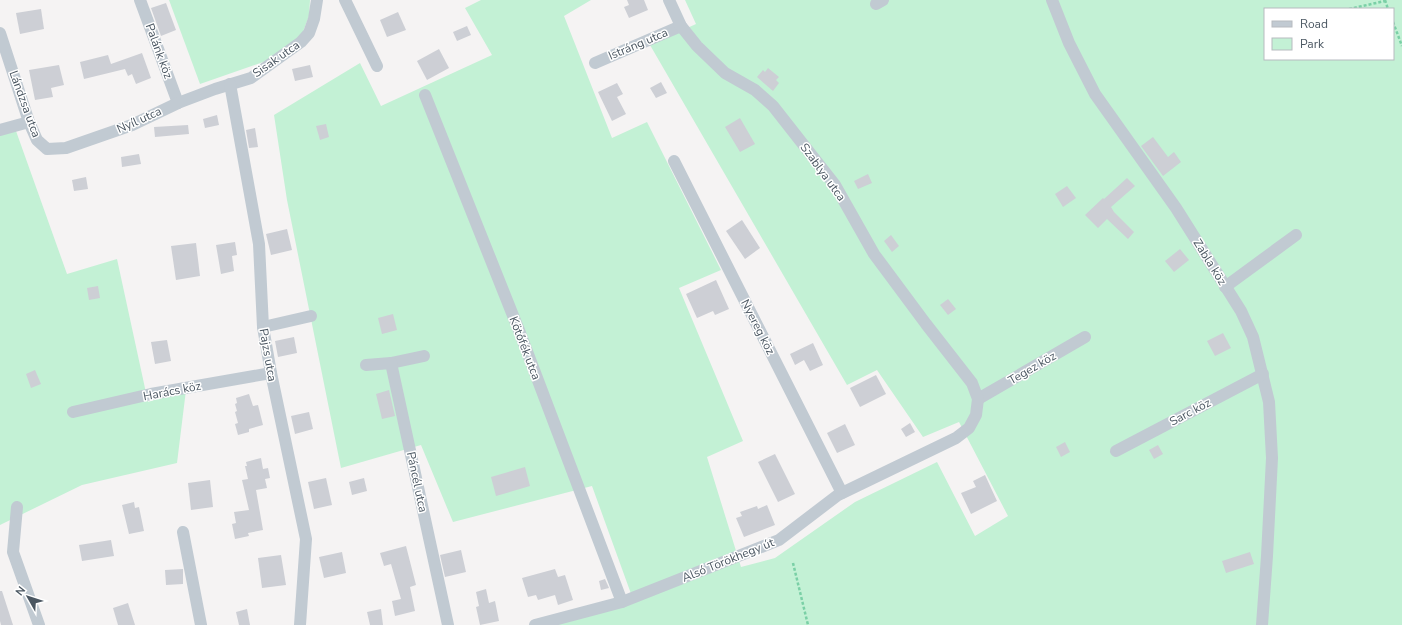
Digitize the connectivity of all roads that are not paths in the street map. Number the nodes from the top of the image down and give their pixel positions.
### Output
1 (140, 0) edge
2 (317, 0) edge
3 (345, 0) edge
4 (669, 0) edge
5 (1052, 0) edge
6 (682, 26) junction
7 (0, 33) edge
8 (595, 63) dead end
9 (377, 66) dead end
10 (230, 84) junction
11 (425, 95) dead end
12 (178, 103) junction
13 (30, 122) junction
14 (0, 130) edge
15 (47, 149) joint
16 (674, 161) dead end
17 (1296, 234) dead end
18 (1225, 287) junction
19 (311, 316) dead end
20 (263, 327) junction
21 (1085, 337) dead end
22 (424, 356) dead end
23 (391, 363) junction
24 (366, 365) dead end
25 (271, 373) junction
26 (1263, 374) junction
27 (978, 399) junction
28 (73, 412) dead end
29 (1116, 451) dead end
30 (842, 493) junction
31 (17, 507) dead end
32 (183, 532) dead end
33 (622, 602) junction
34 (39, 625) edge
35 (201, 625) edge
36 (300, 625) edge
37 (448, 625) edge
38 (535, 625) edge
39 (1262, 625) edge

1 - 12 street, Palánk köz
2 - 10 street, Sisak utca
3 - 9 street
4 - 6 street, Szablya utca
5 - 18 street, Zabla köz
6 - 8 street, Istráng utca
6 - 27 street, Szablya utca
7 - 13 street, Lándzsa utca
10 - 12 street, Nyíl utca
10 - 20 street, Pajzs utca
11 - 33 street, Kötőfék utca
12 - 15 street, Nyíl utca
13 - 14 street
13 - 15 street, Lándzsa utca
16 - 30 street, Nyereg köz
17 - 18 street
18 - 26 street, Zabla köz
19 - 20 street
20 - 25 street, Pajzs utca
21 - 27 street, Tegez köz
22 - 23 street
23 - 24 street
23 - 37 street, Páncél utca
25 - 28 street, Harács köz
25 - 36 street, Pajzs utca
26 - 29 street, Sarc köz
26 - 39 street, Zabla köz
27 - 30 street, Alsó Törökhegy út
30 - 33 street, Alsó Törökhegy út
31 - 34 street
32 - 35 street
33 - 38 street, Alsó Törökhegy út

